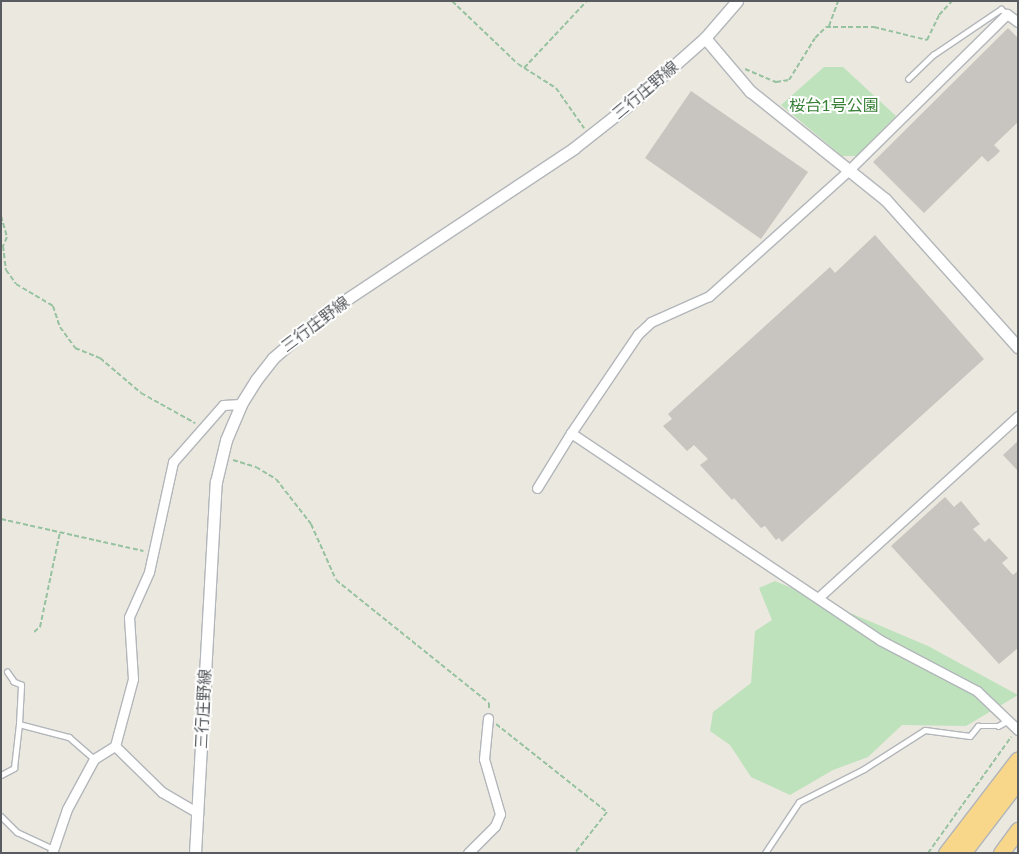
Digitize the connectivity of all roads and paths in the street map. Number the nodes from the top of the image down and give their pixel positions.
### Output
1 (452, 1) edge
2 (587, 1) edge
3 (737, 1) edge
4 (838, 1) edge
5 (952, 1) edge
6 (1007, 14) junction
7 (1018, 22) edge
8 (829, 26) junction
9 (705, 38) junction
10 (524, 68) junction
11 (734, 74) junction
12 (908, 79) dead end
13 (589, 137) junction
14 (848, 171) junction
15 (1, 216) edge
16 (1018, 346) edge
17 (241, 404) junction
18 (1018, 416) edge
19 (201, 429) junction
20 (571, 433) junction
21 (222, 457) junction
22 (537, 488) dead end
23 (1, 519) edge
24 (60, 531) junction
25 (153, 554) junction
26 (819, 597) junction
27 (34, 632) dead end
28 (7, 672) dead end
29 (488, 718) junction
30 (1005, 722) junction
31 (19, 724) junction
32 (1017, 731) edge
33 (115, 746) junction
34 (94, 759) junction
35 (1018, 759) edge
36 (1, 775) edge
37 (1018, 781) edge
38 (198, 813) junction
39 (1, 816) edge
40 (1018, 830) edge
41 (52, 850) edge
42 (195, 853) edge
43 (468, 853) edge
44 (575, 853) edge
45 (765, 853) edge
46 (928, 853) edge
47 (946, 853) edge
48 (963, 853) edge
49 (1000, 853) edge

1 - 10 path
2 - 10 path
3 - 9 main road, 三行庄野線
4 - 8 path
5 - 8 path
6 - 7 street
6 - 12 lane
6 - 14 street
8 - 11 path
9 - 11 main road
9 - 13 main road, 三行庄野線
10 - 13 path
11 - 14 main road
13 - 17 main road, 三行庄野線
14 - 16 main road
14 - 20 street
15 - 19 path
17 - 19 street
17 - 21 main road, 三行庄野線
18 - 26 street
19 - 25 street
20 - 22 street
20 - 26 street
21 - 29 path
21 - 38 main road, 三行庄野線
23 - 24 path
24 - 25 path
24 - 27 path
25 - 33 street
26 - 30 street
28 - 31 lane
29 - 43 street
29 - 44 path
30 - 32 street
30 - 45 lane
31 - 34 lane
31 - 36 lane
32 - 46 path
33 - 34 street
33 - 38 street
34 - 41 street
35 - 47 highway
37 - 48 highway
38 - 42 main road, 三行庄野線
39 - 41 lane
40 - 49 highway

